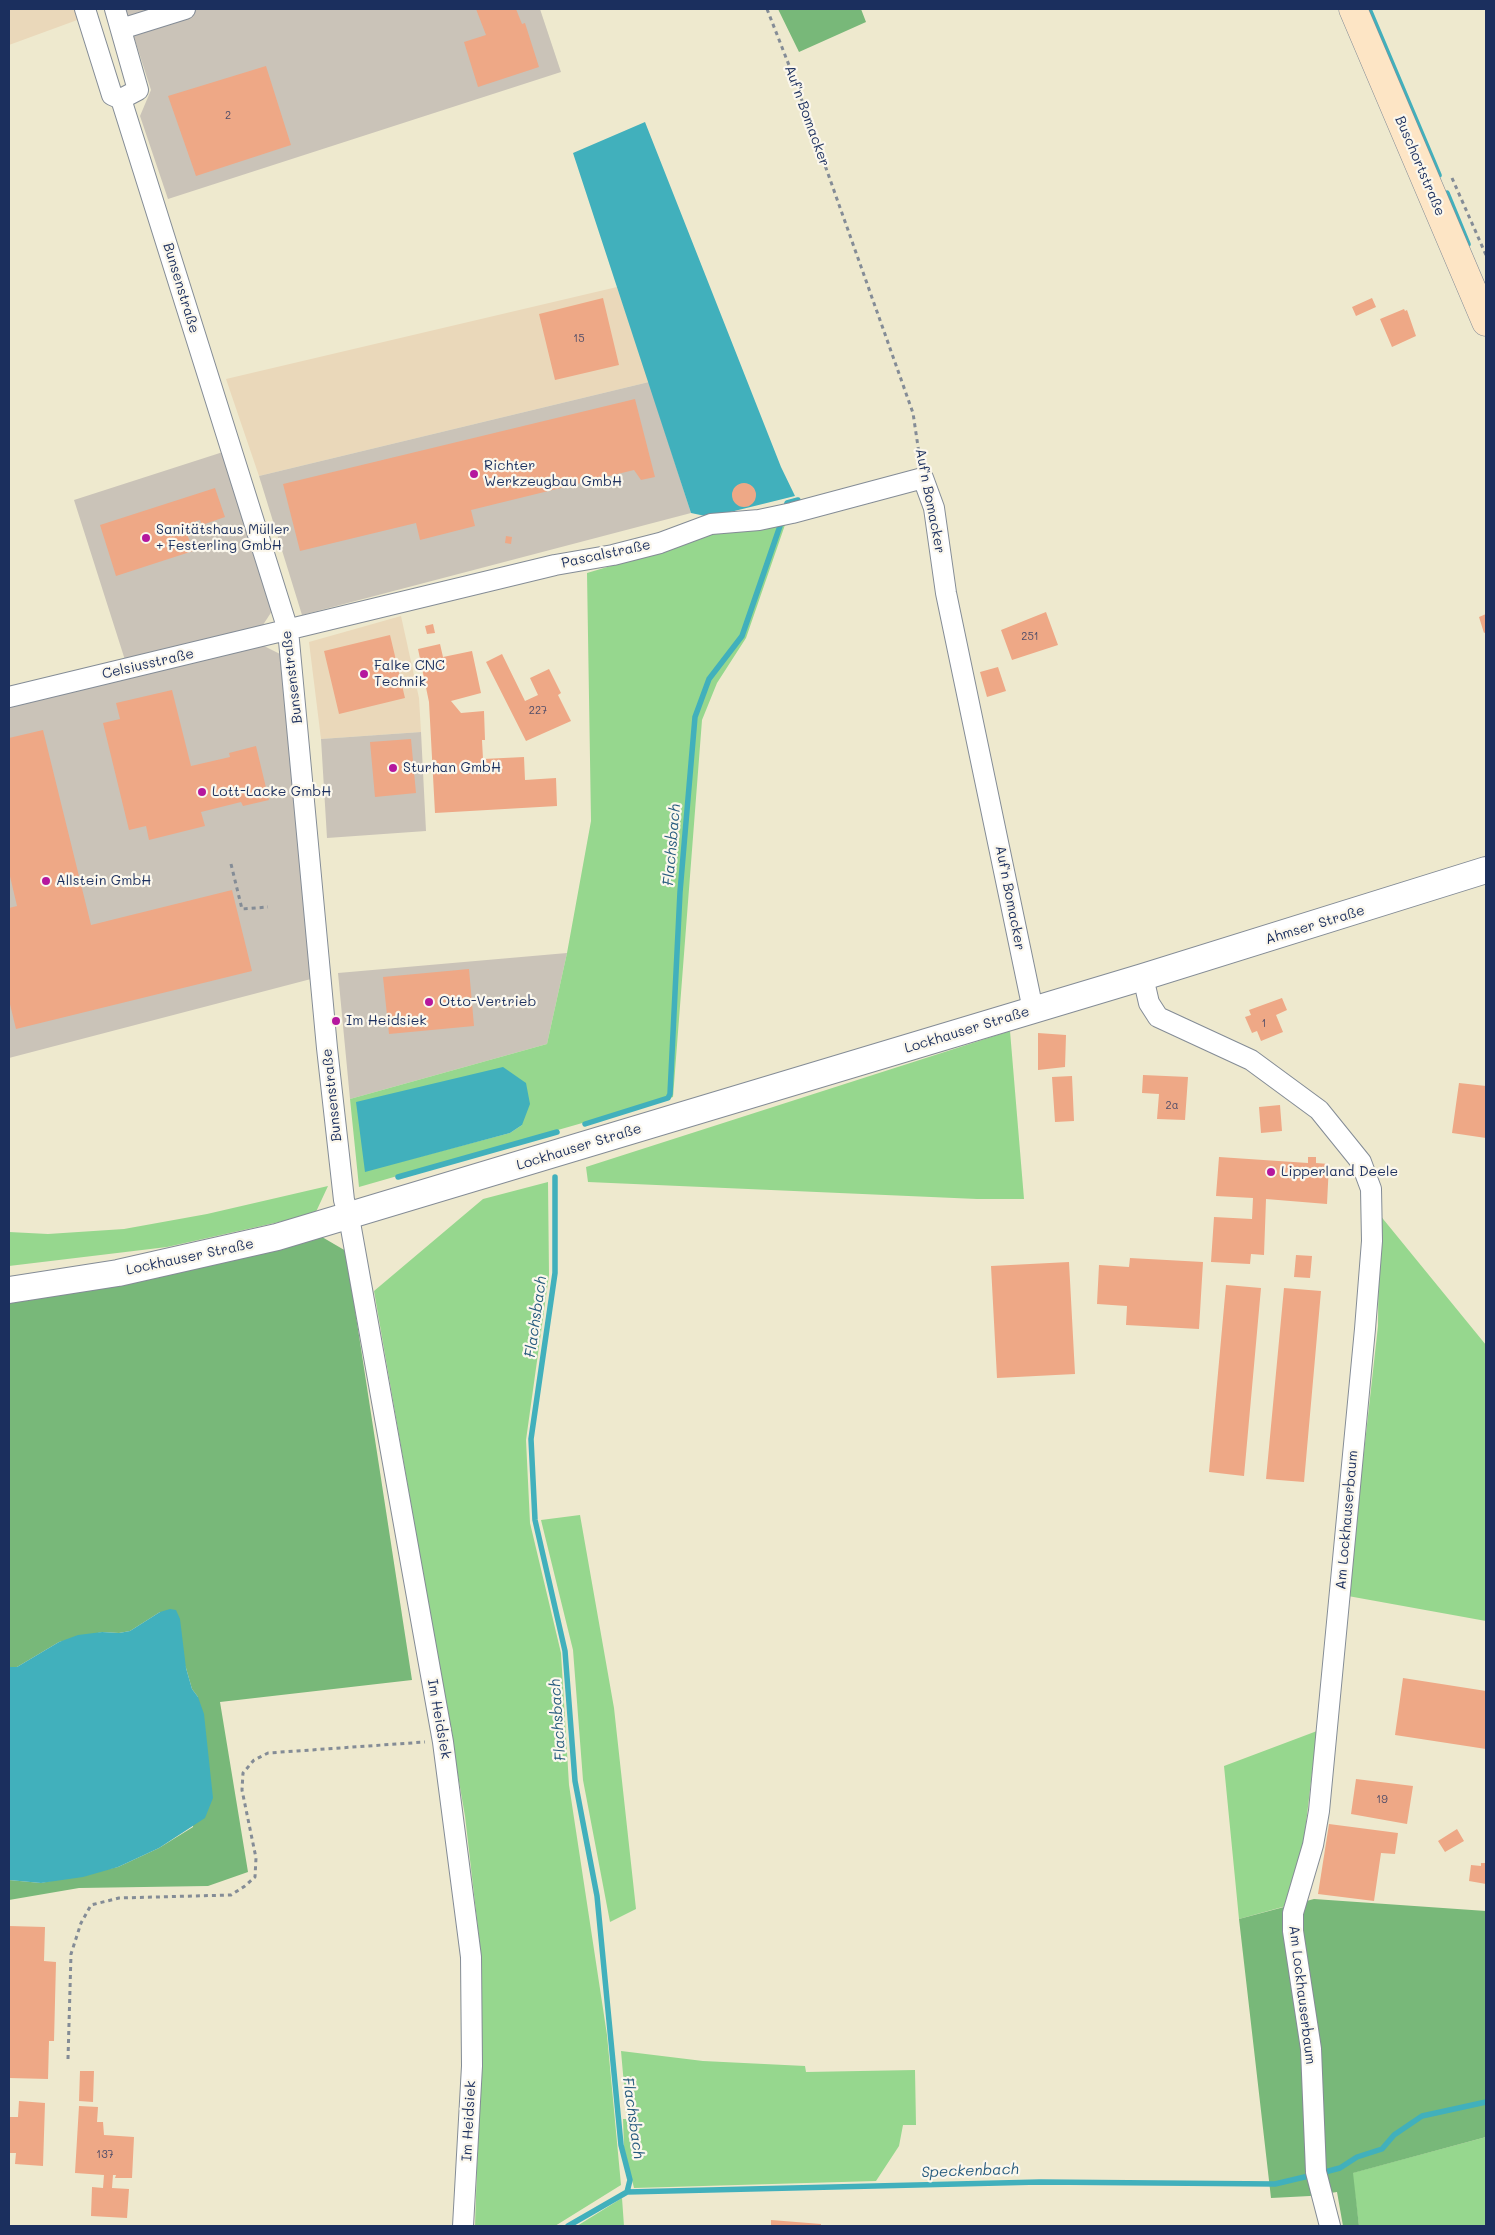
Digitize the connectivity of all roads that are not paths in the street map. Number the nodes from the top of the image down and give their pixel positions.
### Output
1 (85, 9) edge
2 (115, 9) edge
3 (185, 9) edge
4 (1353, 9) edge
5 (121, 30) junction
6 (121, 99) junction
7 (1486, 322) edge
8 (923, 478) joint
9 (288, 630) junction
10 (9, 697) edge
11 (1486, 870) edge
12 (1143, 977) junction
13 (1033, 1010) junction
14 (349, 1217) junction
15 (9, 1290) edge
16 (464, 2226) edge
17 (1330, 2226) edge

1 - 6 street, Bunsenstraße
2 - 5 street
3 - 5 street
4 - 7 main road, Buschortstraße
5 - 6 street
6 - 9 street, Bunsenstraße
8 - 9 street, Pascalstraße
8 - 13 street, Auf'n Bomacker
9 - 10 street, Celsiusstraße
9 - 14 street, Bunsenstraße
11 - 12 street, Ahmser Straße
12 - 13 street, Lockhauser Straße
12 - 17 street, Am Lockhauserbaum
13 - 14 street, Lockhauser Straße
14 - 15 street, Lockhauser Straße
14 - 16 street, Im Heidsiek

